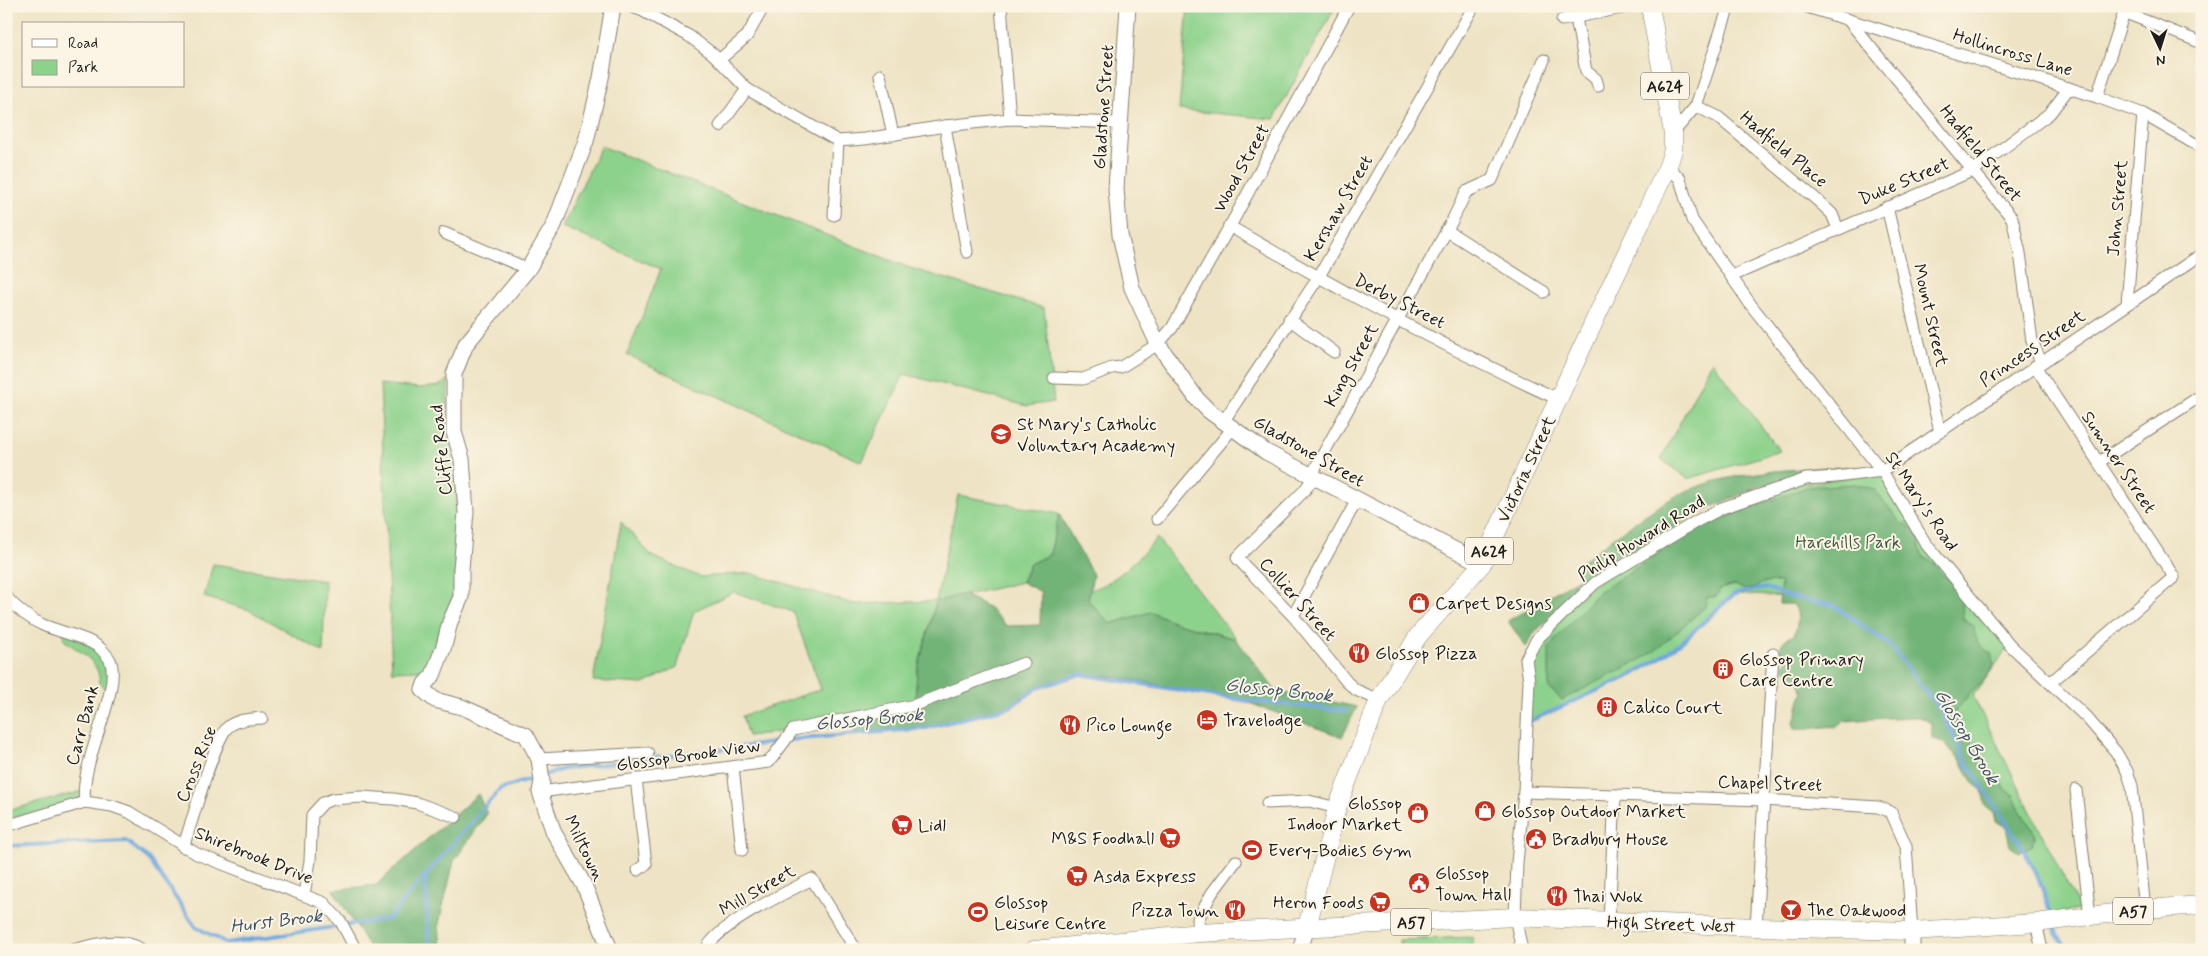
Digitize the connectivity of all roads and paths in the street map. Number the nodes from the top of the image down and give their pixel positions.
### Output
1 (613, 6) edge
2 (629, 6) edge
3 (764, 6) edge
4 (1001, 6) edge
5 (1128, 6) edge
6 (1349, 6) edge
7 (1474, 6) edge
8 (1632, 6) edge
9 (1650, 6) edge
10 (1730, 6) edge
11 (1804, 6) edge
12 (2125, 8) edge
13 (1576, 18) junction
14 (1562, 20) dead end
15 (1849, 20) junction
16 (2202, 43) edge
17 (719, 60) junction
18 (1544, 60) dead end
19 (880, 76) dead end
20 (1598, 86) dead end
21 (2069, 88) junction
22 (747, 90) junction
23 (2097, 98) junction
24 (1696, 106) junction
25 (2143, 114) junction
26 (1010, 119) junction
27 (1119, 123) junction
28 (720, 126) dead end
29 (945, 126) junction
30 (1673, 133) junction
31 (893, 135) junction
32 (838, 141) junction
33 (2202, 148) edge
34 (1668, 166) junction
35 (1974, 170) junction
36 (1887, 207) junction
37 (834, 215) dead end
38 (1229, 226) junction
39 (1838, 229) junction
40 (1446, 230) junction
41 (444, 233) dead end
42 (967, 252) dead end
43 (2202, 254) edge
44 (528, 269) junction
45 (1732, 276) junction
46 (1318, 278) junction
47 (1544, 292) dead end
48 (2127, 304) junction
49 (1289, 319) junction
50 (1396, 319) junction
51 (1158, 344) junction
52 (1334, 352) dead end
53 (2038, 364) junction
54 (1054, 378) dead end
55 (2202, 395) edge
56 (1558, 399) junction
57 (1228, 425) junction
58 (1940, 432) junction
59 (2099, 462) junction
60 (1882, 471) junction
61 (1312, 477) junction
62 (1357, 500) junction
63 (1157, 519) dead end
64 (1237, 558) joint
65 (1482, 564) junction
66 (6, 598) edge
67 (10, 610) edge
68 (1293, 616) junction
69 (1773, 654) dead end
70 (1024, 663) dead end
71 (2050, 683) junction
72 (1379, 700) junction
73 (262, 718) dead end
74 (648, 753) dead end
75 (539, 761) junction
76 (733, 767) junction
77 (636, 779) junction
78 (541, 786) junction
79 (2076, 790) dead end
80 (1524, 792) junction
81 (1615, 795) junction
82 (1762, 800) junction
83 (85, 802) junction
84 (1267, 803) dead end
85 (1337, 808) junction
86 (456, 816) dead end
87 (6, 826) edge
88 (183, 846) junction
89 (742, 850) dead end
90 (1236, 861) dead end
91 (638, 870) dead end
92 (304, 894) junction
93 (2202, 905) edge
94 (2146, 909) junction
95 (1515, 917) junction
96 (2090, 917) junction
97 (1609, 921) junction
98 (2036, 923) junction
99 (1307, 927) junction
100 (1756, 928) junction
101 (1912, 931) junction
102 (1199, 933) junction
103 (1162, 943) edge
104 (73, 950) edge
105 (143, 950) edge
106 (356, 950) edge
107 (612, 950) edge
108 (706, 950) edge
109 (856, 950) edge
110 (1034, 950) edge
111 (1300, 950) edge
112 (1522, 950) edge
113 (1912, 950) edge
114 (2042, 950) edge

1 - 44 street, Cliffe Road
2 - 17 street
3 - 17 street
4 - 26 street
5 - 27 street, Gladstone Street
6 - 38 street, Wood Street
7 - 46 street, Kershaw Street
8 - 13 street
9 - 30 main road, A624
10 - 24 street
11 - 15 street, Hollincross Lane
12 - 16 street
12 - 23 street
13 - 14 street
13 - 20 street
15 - 21 street, Hollincross Lane
15 - 35 street, Hadfield Street
17 - 22 street
18 - 40 street, King Street
19 - 31 street
21 - 23 street, Hollincross Lane
21 - 35 street, Duke Street
22 - 28 street
22 - 32 street
23 - 25 street, Hollincross Lane
24 - 30 street
24 - 39 street, Hadfield Place
25 - 33 street, Hollincross Lane
25 - 48 street, John Street
26 - 27 street
26 - 29 street
27 - 51 street, Gladstone Street
29 - 31 street
29 - 42 street
30 - 34 main road, A624
31 - 32 street
32 - 37 street
34 - 45 street, St Mary's Road
34 - 56 main road, Victoria Street / A624
35 - 36 street, Duke Street
35 - 53 street, Hadfield Street
36 - 39 street, Duke Street
36 - 58 street, Mount Street
38 - 46 street, Derby Street
38 - 51 street, Wood Street
39 - 45 street, Duke Street
40 - 47 street
40 - 50 street, King Street
41 - 44 street
43 - 48 street, Princess Street
44 - 75 street, Cliffe Road
45 - 60 street, St Mary's Road
46 - 49 street, Kershaw Street
46 - 50 street, Derby Street
48 - 53 street, Princess Street
49 - 52 street
49 - 57 street, Kershaw Street
50 - 56 street, Derby Street
50 - 61 street, King Street
51 - 54 street, Wood Street
51 - 57 street, Gladstone Street
53 - 58 street, Princess Street
53 - 59 street, Sumner Street
55 - 59 street
56 - 65 main road, Victoria Street / A624
57 - 61 street, Gladstone Street
57 - 63 street, Kershaw Street
58 - 60 street, Princess Street
59 - 71 street, Sumner Street
60 - 71 street, St Mary's Road
60 - 80 street, Philip Howard Road
61 - 62 street, Gladstone Street
61 - 64 street, King Street
62 - 65 street, Gladstone Street
62 - 68 street
64 - 68 street, Collier Street
65 - 72 main road, Victoria Street / A624
66 - 67 street, Carr Bank
67 - 83 street, Carr Bank
68 - 72 street, Collier Street
69 - 82 street
70 - 76 street, Glossop Brook View
71 - 94 street, St Mary's Road
72 - 85 main road, Victoria Street / A624
73 - 88 street, Cross Rise
74 - 75 street
75 - 78 street, Milltown
76 - 77 street, Glossop Brook View
76 - 89 street
77 - 78 street, Glossop Brook View
77 - 91 street
78 - 107 street, Milltown
79 - 96 street
80 - 81 street, Chapel Street
80 - 95 street, Philip Howard Road
81 - 82 street, Chapel Street
81 - 97 street
82 - 100 street
82 - 101 street, Chapel Street
83 - 87 street, Shirebrook Drive
83 - 88 street, Shirebrook Drive
84 - 85 street
85 - 99 main road, Victoria Street / A624
86 - 92 street
88 - 92 street, Shirebrook Drive
90 - 102 street
92 - 106 street, Shirebrook Drive
93 - 94 main road, A57
94 - 96 main road, A57
95 - 97 main road, High Street West / A57
95 - 99 main road, High Street West / A57
95 - 112 street, Philip Howard Road
96 - 98 main road, A57
97 - 100 main road, High Street West / A57
98 - 101 main road, High Street West / A57
98 - 114 street
99 - 102 main road, A57
99 - 111 street
100 - 101 main road, High Street West / A57
101 - 113 street
102 - 103 main road, A57
103 - 110 main road, A57
104 - 105 street
108 - 109 street, Mill Street

